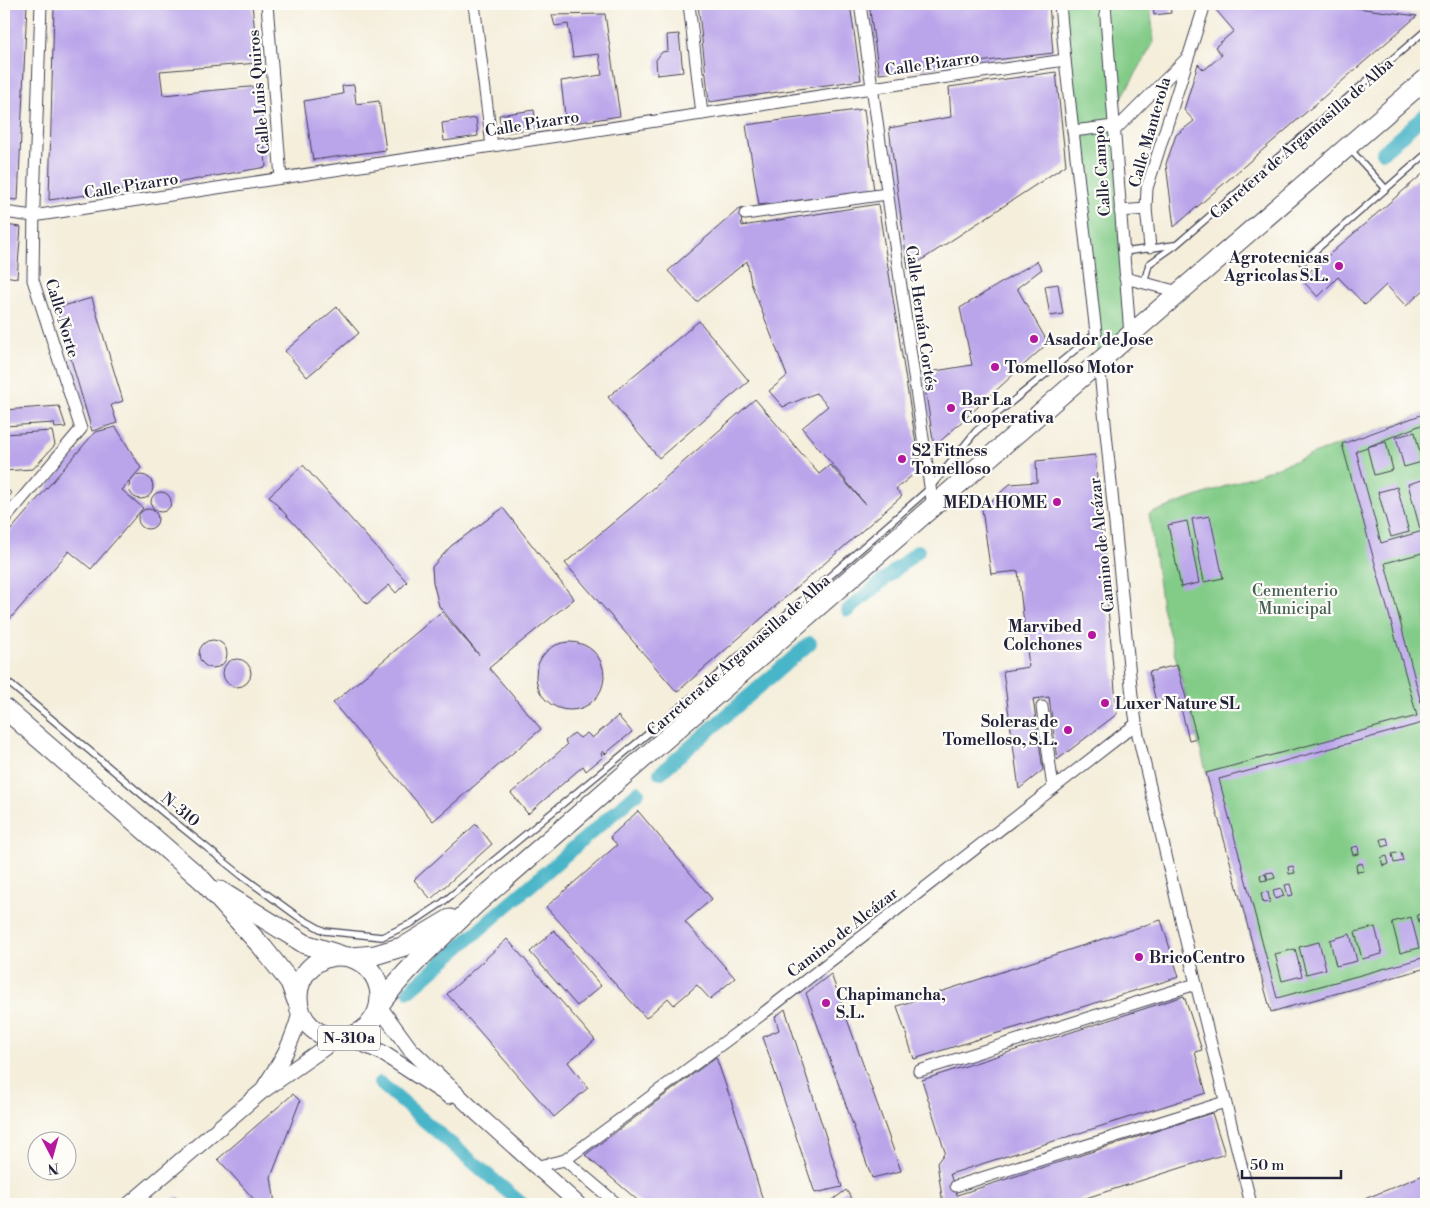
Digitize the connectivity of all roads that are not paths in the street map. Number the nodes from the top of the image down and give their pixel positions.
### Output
1 (42, 4) edge
2 (267, 4) edge
3 (474, 4) edge
4 (689, 4) edge
5 (860, 4) edge
6 (1060, 4) edge
7 (1105, 4) edge
8 (1205, 4) edge
9 (1426, 30) edge
10 (1188, 57) junction
11 (1064, 60) junction
12 (1426, 79) edge
13 (872, 88) junction
14 (702, 114) junction
15 (1114, 129) junction
16 (1073, 131) junction
17 (492, 146) junction
18 (1348, 147) junction
19 (1426, 154) edge
20 (281, 178) junction
21 (1386, 189) junction
22 (887, 194) junction
23 (1146, 208) junction
24 (1120, 211) junction
25 (4, 212) edge
26 (745, 214) dead end
27 (33, 216) junction
28 (1176, 245) junction
29 (1150, 248) junction
30 (1123, 252) junction
31 (1302, 262) dead end
32 (1125, 278) junction
33 (1144, 284) junction
34 (1179, 292) junction
35 (1096, 333) joint
36 (1130, 335) junction
37 (1099, 362) junction
38 (930, 488) junction
39 (933, 507) junction
40 (4, 520) edge
41 (4, 679) edge
42 (1042, 707) dead end
43 (4, 708) edge
44 (1136, 724) junction
45 (1053, 788) junction
46 (201, 879) junction
47 (477, 904) junction
48 (354, 936) joint
49 (348, 957) junction
50 (1196, 984) junction
51 (380, 1006) junction
52 (299, 1007) junction
53 (343, 1038) junction
54 (919, 1071) dead end
55 (261, 1092) junction
56 (1225, 1102) junction
57 (480, 1116) junction
58 (565, 1160) junction
59 (534, 1167) junction
60 (956, 1186) dead end
61 (130, 1204) edge
62 (578, 1204) edge
63 (617, 1204) edge
64 (1251, 1204) edge

1 - 27 street, Calle Norte
2 - 20 street, Calle Luis Quiros
3 - 17 street
4 - 14 street
5 - 13 street, Calle Hernán Cortés
6 - 11 street, Calle Campo
7 - 15 street, Calle Campo
8 - 10 street, Calle Manterola
9 - 28 lane, Carretera de Argamasilla de Alba
10 - 15 street, Calle Manterola
10 - 23 street, Calle Manterola
11 - 13 street, Calle Pizarro
11 - 16 street, Calle Campo
12 - 18 highway, Carretera de Argamasilla de Alba / N-310a
13 - 14 street, Calle Pizarro
13 - 22 street, Calle Hernán Cortés
14 - 17 street, Calle Pizarro
15 - 16 street
15 - 24 street, Calle Campo
16 - 35 street, Calle Campo
17 - 20 street, Calle Pizarro
18 - 21 lane
18 - 34 highway, Carretera de Argamasilla de Alba / N-310a
19 - 21 lane
20 - 27 street, Calle Pizarro
21 - 31 lane
22 - 26 street
22 - 38 street, Calle Hernán Cortés
23 - 24 street
23 - 29 street, Calle Manterola
24 - 30 street, Calle Campo
25 - 27 street, Calle Pizarro
27 - 40 street, Calle Norte
28 - 29 lane
28 - 33 lane, Carretera de Argamasilla de Alba
29 - 30 lane
30 - 32 street, Calle Campo
32 - 33 street
32 - 36 street, Calle Campo
33 - 34 street
34 - 36 highway, Carretera de Argamasilla de Alba / N-310a
35 - 38 lane, Carretera de Argamasilla de Alba
36 - 37 highway, Carretera de Argamasilla de Alba / N-310a
37 - 39 highway, Carretera de Argamasilla de Alba / N-310a
37 - 44 street, Camino de Alcázar
38 - 39 street, Calle Hernán Cortés
38 - 48 lane, Carretera de Argamasilla de Alba
39 - 47 highway, Carretera de Argamasilla de Alba / N-310a
41 - 48 lane, N-310
42 - 45 street
43 - 46 highway, N-310a
44 - 45 street, Camino de Alcázar
44 - 50 street, Camino de Alcázar
45 - 58 street, Camino de Alcázar
46 - 49 highway, N-310a
46 - 52 highway, N-310a
47 - 49 highway, N-310a
47 - 51 highway, N-310a
49 - 51 highway, N-310a
49 - 52 highway, N-310a
50 - 54 street
50 - 56 street, Camino de Alcázar
51 - 53 highway, N-310a
51 - 57 main road
52 - 53 highway, N-310a
52 - 55 main road
53 - 55 main road
53 - 57 main road
55 - 61 main road
56 - 60 street
56 - 64 street, Camino de Alcázar
57 - 59 main road
58 - 59 street
58 - 63 street
59 - 62 main road

